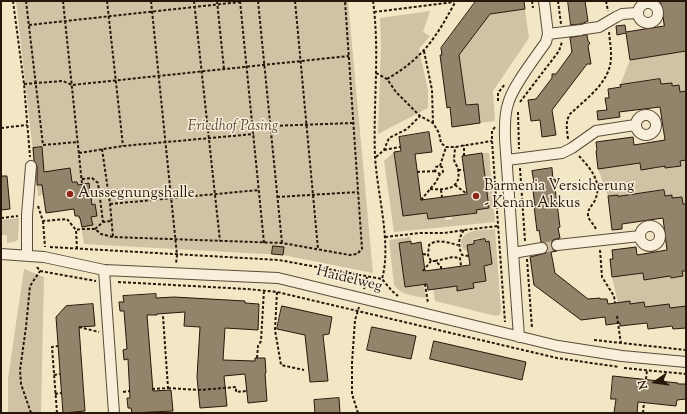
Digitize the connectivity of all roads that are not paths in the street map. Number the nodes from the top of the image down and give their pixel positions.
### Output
1 (544, 1) edge
2 (637, 13) dead end
3 (548, 34) junction
4 (635, 125) dead end
5 (507, 160) junction
6 (30, 166) road end
7 (640, 236) dead end
8 (557, 245) tunnel mouth
9 (542, 248) tunnel mouth
10 (513, 252) junction
11 (1, 254) edge
12 (27, 255) junction
13 (104, 270) junction
14 (519, 337) junction
15 (686, 362) edge
16 (114, 413) edge

1 - 3 street
2 - 3 street
3 - 5 street
4 - 5 street
5 - 10 street
6 - 12 street
7 - 8 street
9 - 10 street
10 - 14 street
11 - 12 street, Haidelweg
12 - 13 street, Haidelweg
13 - 14 street, Haidelweg
13 - 16 street
14 - 15 street, Haidelweg

